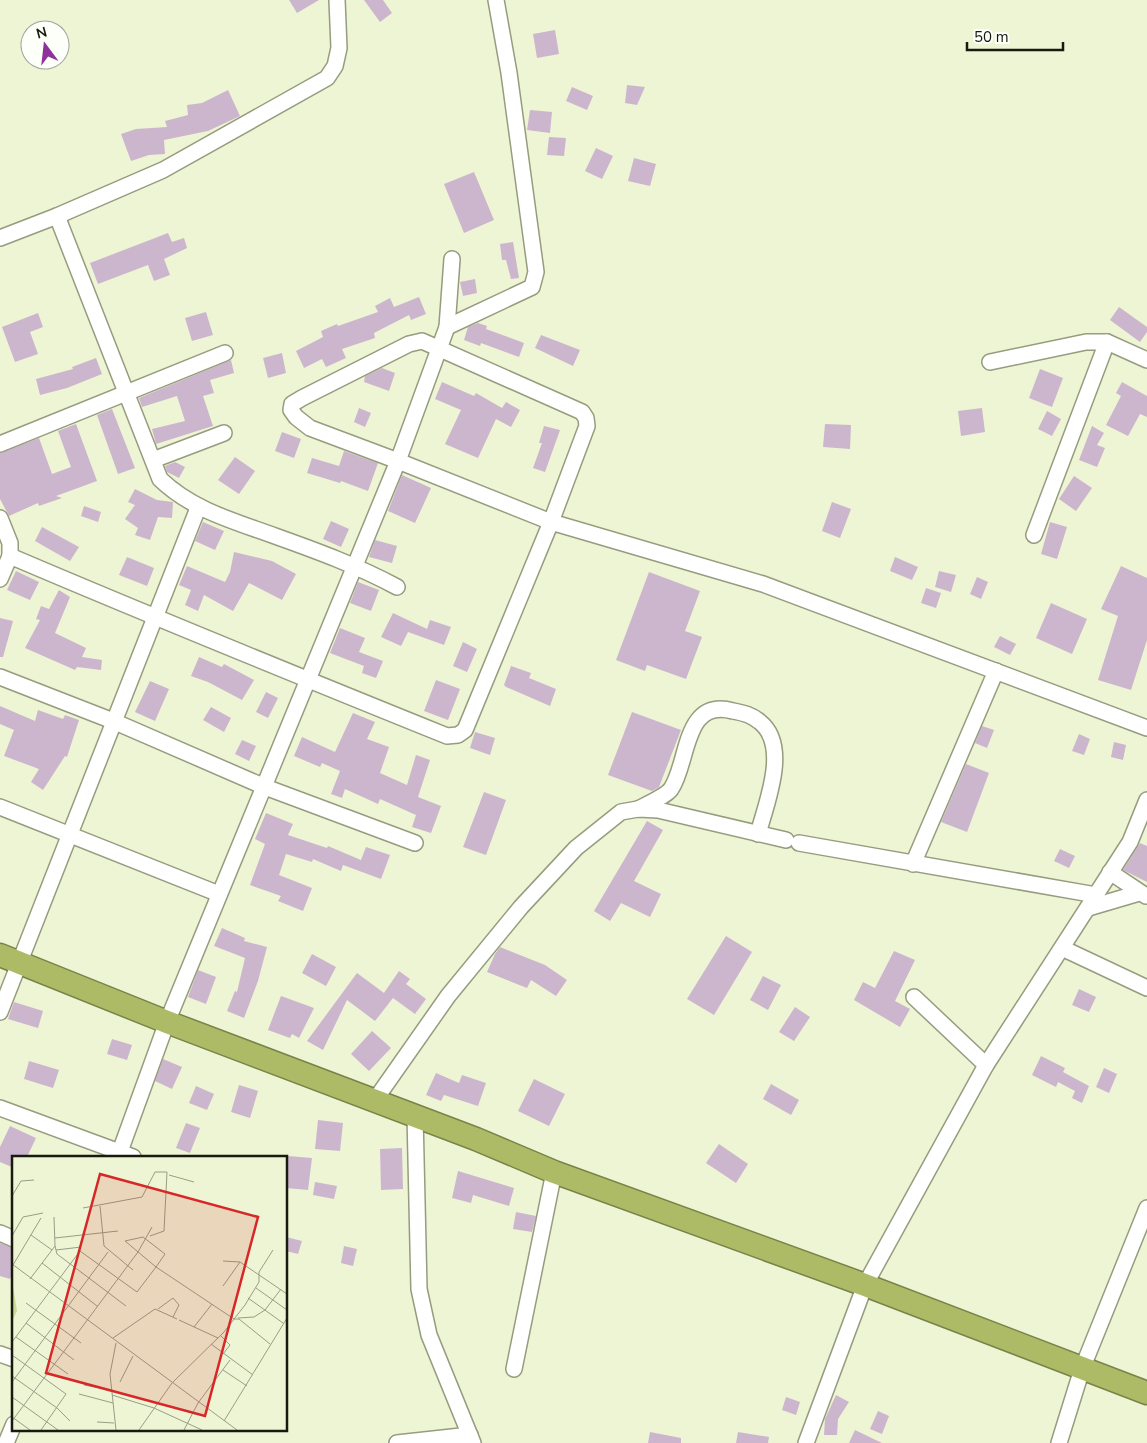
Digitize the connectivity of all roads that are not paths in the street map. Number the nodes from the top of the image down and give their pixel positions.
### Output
1 (337, 0) edge
2 (496, 0) edge
3 (57, 216) junction
4 (0, 238) edge
5 (452, 259) dead end
6 (447, 327) junction
7 (1107, 342) junction
8 (438, 350) junction
9 (225, 353) dead end
10 (1147, 360) edge
11 (990, 362) dead end
12 (128, 394) junction
13 (224, 434) dead end
14 (0, 444) edge
15 (152, 460) junction
16 (398, 460) junction
17 (198, 508) junction
18 (551, 522) junction
19 (1, 524) edge
20 (1034, 535) dead end
21 (10, 556) junction
22 (355, 565) junction
23 (0, 579) edge
24 (397, 587) dead end
25 (154, 618) junction
26 (996, 671) junction
27 (0, 677) edge
28 (308, 680) junction
29 (113, 721) junction
30 (1147, 728) edge
31 (266, 787) junction
32 (1147, 800) edge
33 (0, 807) edge
34 (638, 809) junction
35 (70, 833) junction
36 (758, 834) junction
37 (415, 843) dead end
38 (913, 864) junction
39 (1110, 872) junction
40 (219, 894) junction
41 (1143, 895) edge
42 (1092, 901) junction
43 (1062, 948) junction
44 (10, 959) edge
45 (1147, 988) edge
46 (914, 997) dead end
47 (0, 1012) edge
48 (167, 1022) junction
49 (986, 1065) junction
50 (375, 1100) junction
51 (0, 1108) edge
52 (415, 1115) junction
53 (124, 1155) edge
54 (554, 1172) junction
55 (1147, 1208) edge
56 (0, 1234) edge
57 (12, 1238) edge
58 (865, 1285) junction
59 (0, 1354) edge
60 (12, 1358) edge
61 (514, 1369) dead end
62 (1082, 1369) junction
63 (1147, 1393) edge
64 (12, 1429) edge
65 (472, 1439) edge
66 (6, 1443) edge
67 (397, 1443) edge
68 (806, 1443) edge
69 (1059, 1443) edge

1 - 3 street
2 - 6 street
3 - 4 street
3 - 12 street
5 - 6 street
6 - 8 street
7 - 10 street
7 - 11 street
7 - 20 street
8 - 16 street
8 - 16 street
8 - 18 street
9 - 12 street
12 - 14 street
12 - 15 street
13 - 15 street
15 - 17 street
16 - 18 street
16 - 22 street
17 - 22 street
17 - 25 street
18 - 26 street
18 - 28 street
19 - 21 street
21 - 23 street
21 - 25 street
22 - 24 street
22 - 28 street
25 - 28 street
25 - 29 street
26 - 30 street
26 - 38 street
27 - 29 street
28 - 31 street
29 - 31 street
29 - 35 street
31 - 37 street
31 - 40 street
32 - 39 street
33 - 35 street
34 - 36 street
34 - 36 street
34 - 50 street
35 - 40 street
35 - 44 street
36 - 38 street
38 - 42 street
39 - 41 street
39 - 42 street
40 - 48 street
41 - 42 street
42 - 43 street
43 - 45 street
43 - 49 street
44 - 47 street
44 - 48 highway
46 - 49 street
48 - 50 highway
48 - 53 street
49 - 58 street
50 - 52 highway
51 - 53 street
52 - 54 highway
52 - 65 street
54 - 58 highway
54 - 61 street
55 - 62 street
56 - 57 street
58 - 62 highway
58 - 68 street
59 - 60 street
62 - 63 highway
62 - 69 street
64 - 66 street
65 - 67 street

